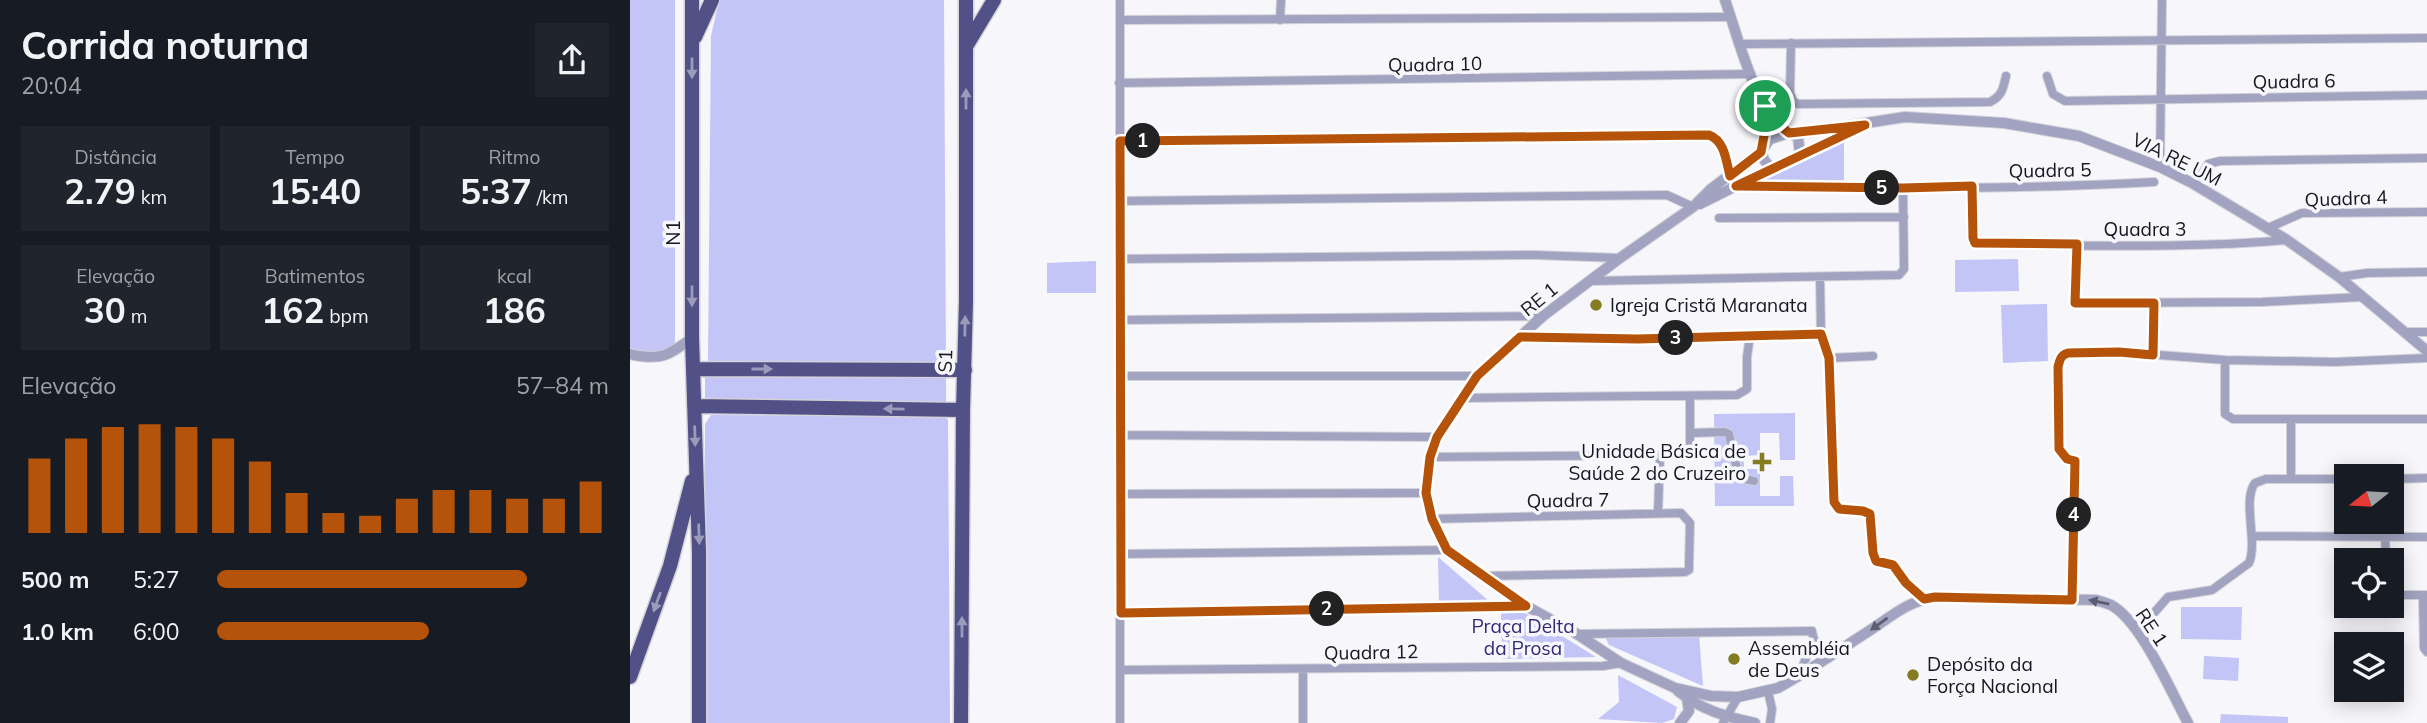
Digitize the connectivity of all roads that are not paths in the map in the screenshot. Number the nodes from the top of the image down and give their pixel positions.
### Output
1 (692, 0) edge
2 (712, 0) edge
3 (966, 0) edge
4 (994, 0) edge
5 (1120, 0) edge
6 (1281, 0) edge
7 (1725, 0) edge
8 (2162, 0) edge
9 (1731, 17) junction
10 (1121, 20) junction
11 (1280, 20) junction
12 (2427, 38) edge
13 (692, 42) junction
14 (2160, 42) junction
15 (1791, 43) junction
16 (1741, 44) junction
17 (966, 46) junction
18 (1751, 74) junction
19 (2006, 76) dead end
20 (2047, 76) dead end
21 (1119, 83) junction
22 (2427, 95) edge
23 (2162, 99) junction
24 (1765, 106) junction
25 (1865, 125) junction
26 (1792, 134) junction
27 (1120, 141) junction
28 (1763, 148) junction
29 (1800, 155) junction
30 (2427, 158) edge
31 (2160, 167) junction
32 (1772, 168) junction
33 (1730, 176) junction
34 (2154, 182) dead end
35 (2192, 183) junction
36 (1736, 186) junction
37 (1972, 186) junction
38 (1903, 188) junction
39 (1121, 201) junction
40 (1693, 206) junction
41 (2427, 212) edge
42 (1904, 217) junction
43 (1719, 218) dead end
44 (2268, 228) junction
45 (2287, 240) junction
46 (2077, 244) junction
47 (1619, 258) junction
48 (1119, 259) junction
49 (2427, 272) edge
50 (1820, 277) junction
51 (2339, 277) junction
52 (1590, 281) junction
53 (2362, 297) junction
54 (2154, 303) junction
55 (1544, 316) junction
56 (1120, 320) junction
57 (2406, 332) junction
58 (2427, 332) edge
59 (1821, 334) junction
60 (1749, 336) junction
61 (1520, 337) junction
62 (692, 338) junction
63 (2427, 351) edge
64 (630, 354) edge
65 (2153, 355) junction
66 (1873, 356) dead end
67 (1829, 358) junction
68 (2427, 358) edge
69 (2225, 360) junction
70 (693, 369) junction
71 (965, 370) junction
72 (1121, 376) junction
73 (1477, 376) junction
74 (1690, 396) junction
75 (1463, 398) junction
76 (694, 407) junction
77 (962, 410) junction
78 (2427, 419) edge
79 (2291, 420) junction
80 (1690, 433) junction
81 (1121, 435) junction
82 (1437, 437) junction
83 (1660, 455) junction
84 (1430, 457) junction
85 (696, 466) junction
86 (2291, 478) junction
87 (2427, 478) edge
88 (2334, 479) edge
89 (2404, 479) edge
90 (1754, 481) dead end
91 (1426, 493) junction
92 (1121, 494) junction
93 (1658, 513) junction
94 (1432, 519) junction
95 (2385, 536) junction
96 (2252, 537) junction
97 (2427, 537) edge
98 (2386, 548) edge
99 (1447, 550) junction
100 (1121, 554) junction
101 (1481, 576) junction
102 (1906, 583) junction
103 (2404, 595) edge
104 (2425, 595) edge
105 (1924, 599) junction
106 (2072, 600) junction
107 (1910, 604) junction
108 (1526, 606) junction
109 (1121, 613) junction
110 (2138, 631) junction
111 (1577, 634) junction
112 (1814, 639) junction
113 (2427, 652) edge
114 (1834, 653) junction
115 (1621, 663) junction
116 (1303, 669) junction
117 (1120, 670) junction
118 (630, 677) edge
119 (1798, 677) junction
120 (1675, 688) junction
121 (1768, 691) junction
122 (961, 696) junction
123 (1738, 697) junction
124 (1687, 699) junction
125 (2182, 711) junction
126 (1725, 720) edge
127 (699, 723) edge
128 (961, 723) edge
129 (967, 723) edge
130 (1120, 723) edge
131 (1303, 723) edge
132 (1680, 723) edge
133 (1755, 723) edge
134 (1770, 723) edge
135 (2180, 723) edge
136 (2188, 723) edge

1 - 13 highway, N1
2 - 13 highway
3 - 17 highway, S1
4 - 17 highway
5 - 10 street
6 - 11 street
7 - 9 street
8 - 14 street
9 - 11 street
9 - 16 street
10 - 11 street
10 - 21 street
12 - 14 street
13 -> 62 highway, N1
14 - 15 street
14 - 23 street
15 - 16 street
15 - 19 street
16 - 18 street
71 -> 17 highway, S1
18 - 21 street, Quadra 10
18 - 24 street
20 - 23 street, Quadra 6
21 - 27 street
22 - 23 street, Quadra 6
23 - 31 street
24 - 26 street
24 - 28 street
25 - 26 street, VIA RE UM
25 - 29 street, VIA RE UM
25 - 31 street, VIA RE UM
26 - 28 street
26 - 29 street
27 - 33 street
27 - 39 street
28 - 32 street
28 - 33 street, RE 1
29 - 32 street
30 - 35 street
31 - 35 street, VIA RE UM
32 - 36 street, RE 1
33 - 40 street, RE 1
34 - 37 street, Quadra 5
35 - 44 street, VIA RE UM
36 - 38 street, Quadra 5
36 - 40 street, RE 1
37 - 38 street, Quadra 5
37 - 46 street, Quadra 3
38 - 42 street
39 - 40 street
39 - 48 street
40 - 47 street, RE 1
41 - 44 street, Quadra 4
42 - 43 street
42 - 50 street
44 - 45 street, VIA RE UM
45 - 46 street, Quadra 3
45 - 51 street, VIA RE UM
46 - 54 street
47 - 48 street
47 - 52 street, RE 1
48 - 56 street
49 - 51 street
50 - 52 street
50 - 59 street
51 - 53 street, VIA RE UM
52 - 55 street, RE 1
53 - 54 street
53 - 57 street, VIA RE UM
54 - 65 street
55 - 56 street
55 - 61 street, RE 1
56 - 72 street
57 - 58 street
57 - 63 street, VIA RE UM
59 - 60 street
59 - 67 street
60 - 61 street
60 - 74 street
61 - 73 street, RE 1
62 - 64 street
62 - 70 highway, N1
65 - 69 street
65 - 106 street
66 - 67 street
67 - 102 street
68 - 69 street
69 - 79 street
70 -> 71 highway
70 - 76 highway, N1
71 - 77 highway, S1
72 - 73 street
72 - 81 street
73 - 75 street, RE 1
74 - 75 street
74 - 80 street
75 - 82 street, RE 1
77 -> 76 highway
76 -> 85 highway, N1
122 -> 77 highway, S1
78 - 79 street
79 - 86 street
80 - 83 street
80 - 90 street
81 - 82 street
81 - 92 street
82 - 84 street, RE 1
83 - 84 street
83 - 93 street
84 - 91 street, RE 1
85 -> 118 highway
85 -> 127 highway, N1
86 - 88 street
86 - 96 street
87 - 89 street
91 - 92 street
91 - 94 street, RE 1
92 - 100 street
93 - 94 street, Quadra 7
93 - 101 street, Quadra 7
94 - 99 street, RE 1
95 - 96 street
95 - 97 street
95 - 98 street
96 - 110 street
99 - 100 street
99 - 101 street, RE 1
100 - 109 street
101 - 108 street, RE 1
102 - 105 street
102 - 107 street
103 - 104 street
104 - 113 street
105 - 106 street, RE 1
105 - 107 street, RE 1
110 -> 106 street, RE 1
107 -> 114 street, RE 1
108 - 109 street
108 - 111 street, RE 1
109 - 117 street
110 - 125 street, RE 1
111 - 112 street
111 - 115 street, RE 1
112 - 114 street
112 - 119 street
114 - 119 street, RE 1
115 - 116 street, Quadra 12
115 - 120 street, RE 1
116 - 117 street, Quadra 12
116 - 131 street
117 - 130 street
119 - 121 street, RE 1
120 - 123 street, RE 1
120 - 124 street, RE 1
121 - 123 street, RE 1
121 - 134 street
122 - 128 highway, S1
122 - 129 highway
123 - 126 street
124 - 126 street, RE 1
124 - 132 street
125 - 135 street
125 - 136 street, RE 1
126 - 133 street, RE 1

